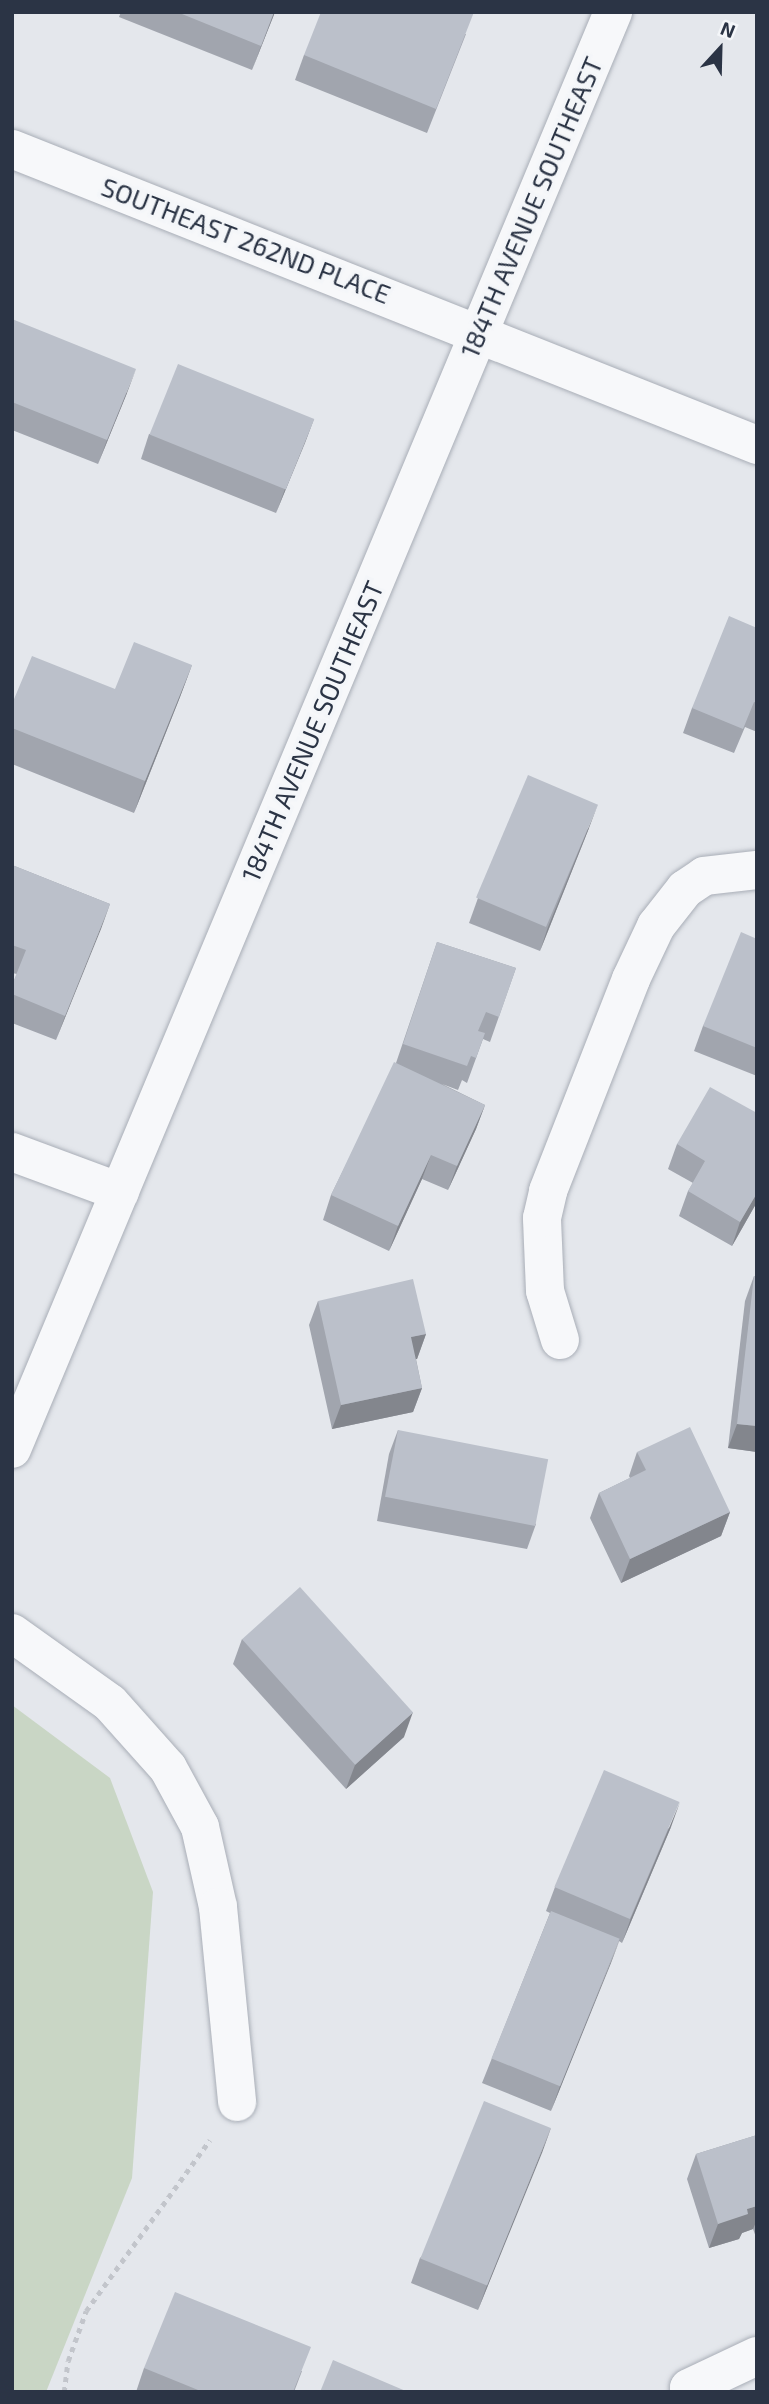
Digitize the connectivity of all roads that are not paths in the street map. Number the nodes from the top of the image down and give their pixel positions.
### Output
1 (613, 12) edge
2 (12, 149) edge
3 (480, 331) junction
4 (757, 445) edge
5 (757, 870) edge
6 (12, 1152) edge
7 (120, 1192) junction
8 (560, 1340) dead end
9 (12, 1449) edge
10 (12, 1633) edge
11 (237, 2102) road end
12 (757, 2356) edge
13 (690, 2392) edge

1 - 3 street, 184TH AVENUE SOUTHEAST
2 - 3 street, SOUTHEAST 262ND PLACE
3 - 4 street, SOUTHEAST 262ND PLACE
3 - 7 street, 184TH AVENUE SOUTHEAST
5 - 8 street
6 - 7 street
7 - 9 street, 184TH AVENUE SOUTHEAST
10 - 11 street
12 - 13 street

